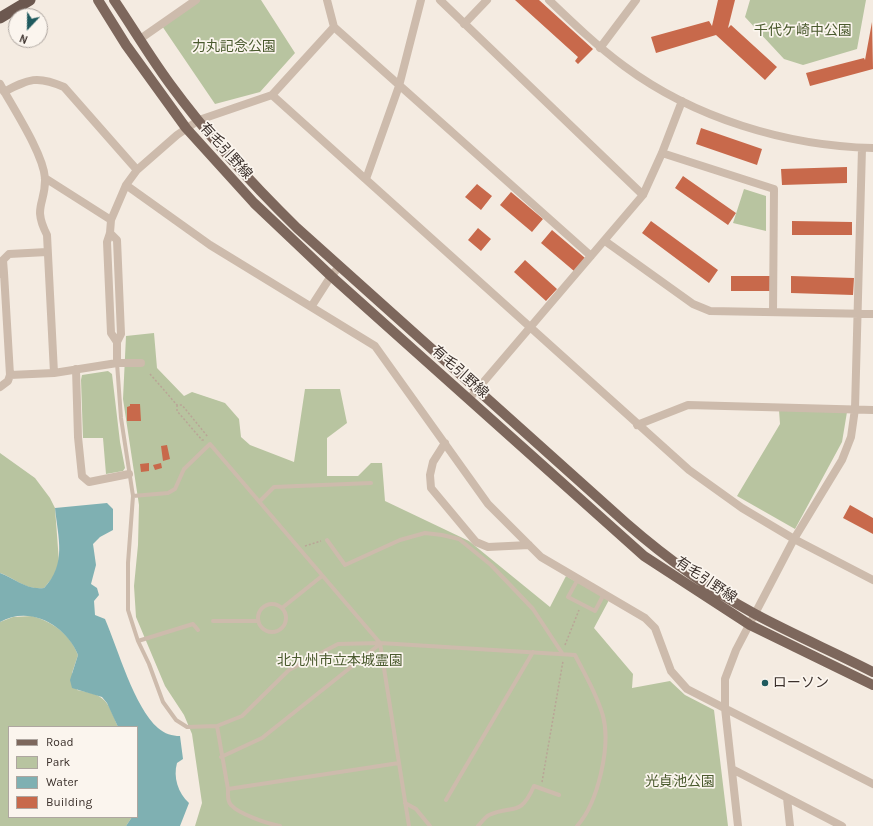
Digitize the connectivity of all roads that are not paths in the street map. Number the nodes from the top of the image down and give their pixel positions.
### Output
1 (30, 0) edge
2 (98, 0) edge
3 (114, 0) edge
4 (196, 0) edge
5 (327, 0) edge
6 (422, 0) edge
7 (440, 0) edge
8 (487, 0) edge
9 (549, 0) edge
10 (636, 0) edge
11 (0, 18) edge
12 (464, 24) junction
13 (334, 27) junction
14 (140, 39) junction
15 (600, 48) junction
16 (399, 86) junction
17 (2, 88) edge
18 (272, 95) junction
19 (682, 101) junction
20 (199, 120) junction
21 (186, 128) junction
22 (862, 148) junction
23 (873, 148) edge
24 (662, 153) junction
25 (137, 170) junction
26 (45, 178) junction
27 (366, 180) junction
28 (126, 185) junction
29 (642, 195) junction
30 (111, 220) junction
31 (605, 241) junction
32 (47, 252) junction
33 (591, 256) junction
34 (340, 266) junction
35 (2, 274) edge
36 (331, 276) junction
37 (312, 307) junction
38 (773, 312) junction
39 (857, 313) junction
40 (873, 314) edge
41 (530, 327) junction
42 (117, 363) junction
43 (141, 363) dead end
44 (76, 369) junction
45 (54, 373) junction
46 (10, 375) junction
47 (0, 387) edge
48 (478, 389) junction
49 (469, 399) junction
50 (855, 409) junction
51 (873, 410) edge
52 (637, 425) junction
53 (445, 443) junction
54 (129, 474) junction
55 (371, 483) dead end
56 (133, 496) junction
57 (260, 501) junction
58 (794, 539) junction
59 (327, 540) road end
60 (529, 545) junction
61 (322, 576) junction
62 (578, 578) junction
63 (873, 580) edge
64 (604, 594) junction
65 (282, 608) junction
66 (755, 614) junction
67 (214, 621) dead end
68 (258, 621) junction
69 (750, 625) junction
70 (198, 630) dead end
71 (138, 641) junction
72 (380, 644) junction
73 (532, 652) junction
74 (562, 653) junction
75 (873, 672) edge
76 (873, 685) edge
77 (725, 708) junction
78 (217, 726) junction
79 (221, 756) junction
80 (399, 763) junction
81 (732, 769) junction
82 (873, 784) edge
83 (228, 789) junction
84 (559, 795) dead end
85 (787, 798) junction
86 (446, 800) dead end
87 (406, 802) junction
88 (280, 826) edge
89 (409, 826) edge
90 (430, 826) edge
91 (478, 826) edge
92 (577, 826) edge
93 (738, 826) edge
94 (790, 826) edge
95 (842, 826) edge

1 - 11 highway
2 - 21 main road, 有毛引野線
3 - 14 main road, 有毛引野線
4 - 14 street
5 - 13 street
6 - 16 street
7 - 12 street
8 - 12 street
9 - 15 street
10 - 15 street
12 - 29 street
13 - 16 street
13 - 18 street
14 - 20 main road, 有毛引野線
15 - 19 street
16 - 27 street
16 - 33 street
17 - 25 street
17 - 26 street
18 - 20 street
18 - 27 street
19 - 22 street
19 - 24 street
20 - 21 street
20 - 34 main road, 有毛引野線
21 - 25 street
21 - 36 main road, 有毛引野線
22 - 23 street
22 - 39 street
24 - 29 street
24 - 38 street
25 - 28 street
26 - 30 street
26 - 32 street
27 - 41 street
28 - 30 street
28 - 37 street
29 - 31 street
30 - 42 street
31 - 33 street
31 - 38 street
32 - 35 street
32 - 45 street
33 - 41 street
34 - 36 street
34 - 48 main road, 有毛引野線
35 - 46 street
36 - 37 street
36 - 49 main road, 有毛引野線
37 - 53 street
38 - 39 street
39 - 40 street
39 - 50 street
41 - 48 street
41 - 52 street
42 - 43 street
42 - 44 street
42 - 54 lane
44 - 45 street
44 - 54 street
45 - 46 street
46 - 47 street
48 - 49 street
48 - 66 main road, 有毛引野線
49 - 69 main road, 有毛引野線
50 - 51 street
50 - 52 street
50 - 58 street
52 - 58 street
53 - 60 street
53 - 60 street
54 - 56 lane
55 - 57 lane
56 - 57 lane
56 - 71 lane
57 - 61 lane
58 - 63 street
58 - 66 street
59 - 74 lane
60 - 62 street
61 - 65 lane
61 - 72 lane
62 - 64 street
62 - 64 lane
64 - 77 street
65 - 68 lane
65 - 68 lane
66 - 69 street
66 - 75 main road, 有毛引野線
67 - 68 lane
69 - 76 main road, 有毛引野線
69 - 77 street
70 - 71 lane
71 - 78 lane
72 - 73 lane
72 - 78 lane
72 - 79 lane
72 - 80 lane
73 - 74 lane
73 - 86 lane
74 - 92 lane
77 - 81 street
77 - 82 street
78 - 79 lane
79 - 83 lane
80 - 83 lane
80 - 87 lane
81 - 85 street
81 - 93 street
83 - 88 lane
84 - 91 lane
85 - 94 street
85 - 95 street
87 - 89 lane
87 - 90 lane

